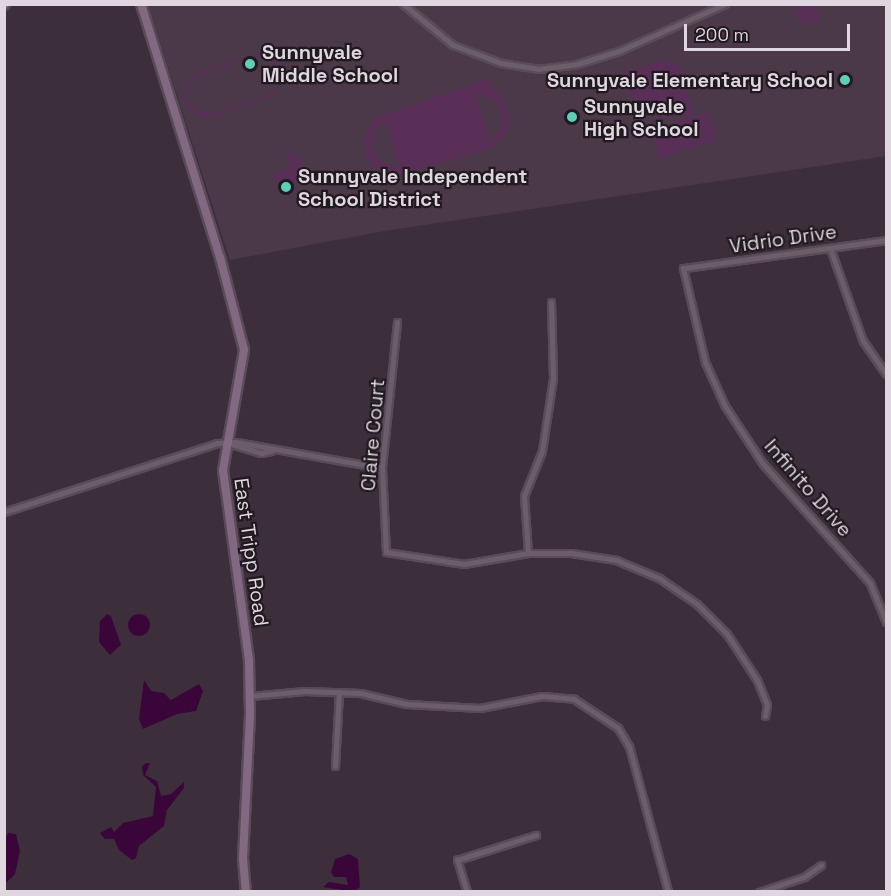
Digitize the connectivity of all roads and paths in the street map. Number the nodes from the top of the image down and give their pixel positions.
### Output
1 (136, 4) edge
2 (141, 4) edge
3 (403, 4) edge
4 (725, 4) edge
5 (146, 17) junction
6 (886, 240) edge
7 (830, 248) junction
8 (683, 268) joint
9 (551, 302) dead end
10 (397, 322) dead end
11 (886, 374) edge
12 (227, 443) junction
13 (382, 468) junction
14 (4, 512) edge
15 (528, 553) junction
16 (886, 622) edge
17 (339, 692) junction
18 (250, 696) junction
19 (765, 716) dead end
20 (335, 766) dead end
21 (536, 835) dead end
22 (820, 865) dead end
23 (246, 891) edge
24 (467, 891) edge
25 (668, 891) edge
26 (759, 891) edge

1 - 5 street, East Tripp Road
2 - 5 street, East Tripp Road
3 - 4 street
5 - 12 street, East Tripp Road
6 - 7 street, Vidrio Drive
7 - 8 street, Vidrio Drive
7 - 11 street
8 - 16 street, Infinito Drive
9 - 15 street
10 - 13 street, Claire Court
12 - 13 street
12 - 14 street
12 - 18 street, East Tripp Road
13 - 15 street, Claire Court
15 - 19 street
17 - 18 street
17 - 20 street
17 - 25 street
18 - 23 street, East Tripp Road
21 - 24 street
22 - 26 street

